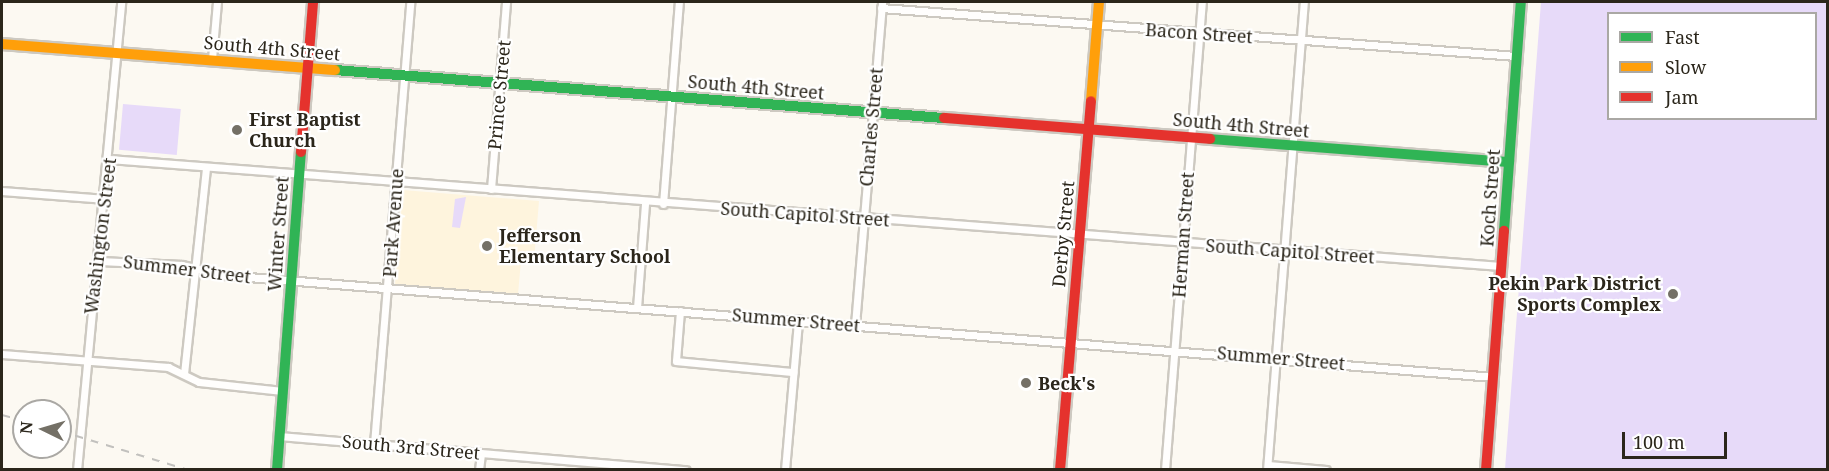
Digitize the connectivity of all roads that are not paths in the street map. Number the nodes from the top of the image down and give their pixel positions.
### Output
1 (121, 2) edge
2 (217, 2) edge
3 (313, 2) edge
4 (410, 2) edge
5 (506, 2) edge
6 (679, 2) edge
7 (1099, 2) edge
8 (1202, 2) edge
9 (1304, 2) edge
10 (1521, 2) edge
11 (881, 5) edge
12 (1096, 25) junction
13 (1200, 33) junction
14 (1301, 40) junction
15 (2, 44) edge
16 (117, 53) junction
17 (1517, 56) junction
18 (212, 59) junction
19 (307, 67) junction
20 (404, 76) junction
21 (499, 84) junction
22 (671, 97) junction
23 (872, 113) junction
24 (1088, 130) junction
25 (1190, 137) junction
26 (1292, 146) junction
27 (109, 159) junction
28 (1509, 162) junction
29 (206, 167) junction
30 (299, 175) junction
31 (396, 182) junction
32 (491, 189) junction
33 (2, 191) edge
34 (106, 199) junction
35 (645, 202) junction
36 (663, 204) junction
37 (863, 219) junction
38 (1079, 234) junction
39 (1182, 243) junction
40 (1284, 250) junction
41 (100, 261) junction
42 (1501, 266) junction
43 (194, 270) junction
44 (291, 281) junction
45 (388, 288) junction
46 (637, 308) junction
47 (680, 311) junction
48 (798, 320) junction
49 (855, 325) junction
50 (1071, 342) junction
51 (1174, 349) junction
52 (2, 354) edge
53 (1277, 358) junction
54 (86, 361) junction
55 (793, 372) junction
56 (183, 374) junction
57 (1493, 377) junction
58 (283, 391) junction
59 (279, 436) junction
60 (374, 444) junction
61 (481, 453) junction
62 (627, 467) edge
63 (1268, 467) edge
64 (77, 470) edge
65 (277, 470) edge
66 (479, 470) edge
67 (686, 470) edge
68 (785, 470) edge
69 (1060, 470) edge
70 (1165, 470) edge
71 (1326, 470) edge
72 (1486, 470) edge

1 - 16 street, Washington Street
2 - 18 street
3 - 19 street, Winter Street
4 - 20 street, Park Avenue
5 - 21 street, Prince Street
6 - 22 street
7 - 12 street, Derby Street
8 - 13 street, Herman Street
9 - 14 street
10 - 17 street, Koch Street
11 - 12 street, Bacon Street
11 - 23 street, Charles Street
12 - 13 street, Bacon Street
12 - 24 street, Derby Street
13 - 14 street, Bacon Street
13 - 25 street, Herman Street
14 - 17 street, Bacon Street
14 - 26 street
15 - 16 street, South 4th Street
16 - 18 street, South 4th Street
16 - 27 street, Washington Street
17 - 28 street, Koch Street
18 - 19 street, South 4th Street
19 - 20 street, South 4th Street
19 - 30 street, Winter Street
20 - 21 street, South 4th Street
20 - 31 street, Park Avenue
21 - 22 street, South 4th Street
21 - 32 street, Prince Street
22 - 23 street, South 4th Street
22 - 36 street
23 - 24 street, South 4th Street
23 - 37 street, Charles Street
24 - 25 street, South 4th Street
24 - 38 street, Derby Street
25 - 26 street, South 4th Street
25 - 39 street, Herman Street
26 - 28 street, South 4th Street
26 - 40 street
27 - 29 street, South Capitol Street
27 - 34 street, Washington Street
28 - 42 street, Koch Street
29 - 30 street, South Capitol Street
29 - 43 street
30 - 31 street, South Capitol Street
30 - 44 street, Winter Street
31 - 32 street, South Capitol Street
31 - 45 street, Park Avenue
32 - 35 street, South Capitol Street
33 - 34 street
34 - 41 street, Washington Street
35 - 36 street, South Capitol Street
35 - 46 street
36 - 37 street, South Capitol Street
37 - 38 street, South Capitol Street
37 - 49 street, Charles Street
38 - 39 street, South Capitol Street
38 - 50 street, Derby Street
39 - 40 street, South Capitol Street
39 - 51 street, Herman Street
40 - 42 street, South Capitol Street
40 - 53 street
41 - 43 street, Summer Street
41 - 54 street, Washington Street
42 - 57 street, Koch Street
43 - 44 street, Summer Street
43 - 56 street
44 - 45 street, Summer Street
44 - 58 street, Winter Street
45 - 46 street, Summer Street
45 - 60 street, Park Avenue
46 - 47 street, Summer Street
47 - 48 street, Summer Street
47 - 55 street
48 - 49 street, Summer Street
48 - 55 street
49 - 50 street, Summer Street
50 - 51 street, Summer Street
50 - 69 street, Derby Street
51 - 53 street, Summer Street
51 - 70 street, Herman Street
52 - 54 street
53 - 57 street, Summer Street
53 - 63 street
54 - 56 street
54 - 64 street, Washington Street
55 - 68 street
56 - 58 street
57 - 72 street, Koch Street
58 - 59 street, Winter Street
59 - 60 street, South 3rd Street
59 - 65 street, Winter Street
60 - 61 street, South 3rd Street
61 - 62 street, South 3rd Street
61 - 66 street
62 - 67 street, South 3rd Street
63 - 71 street

